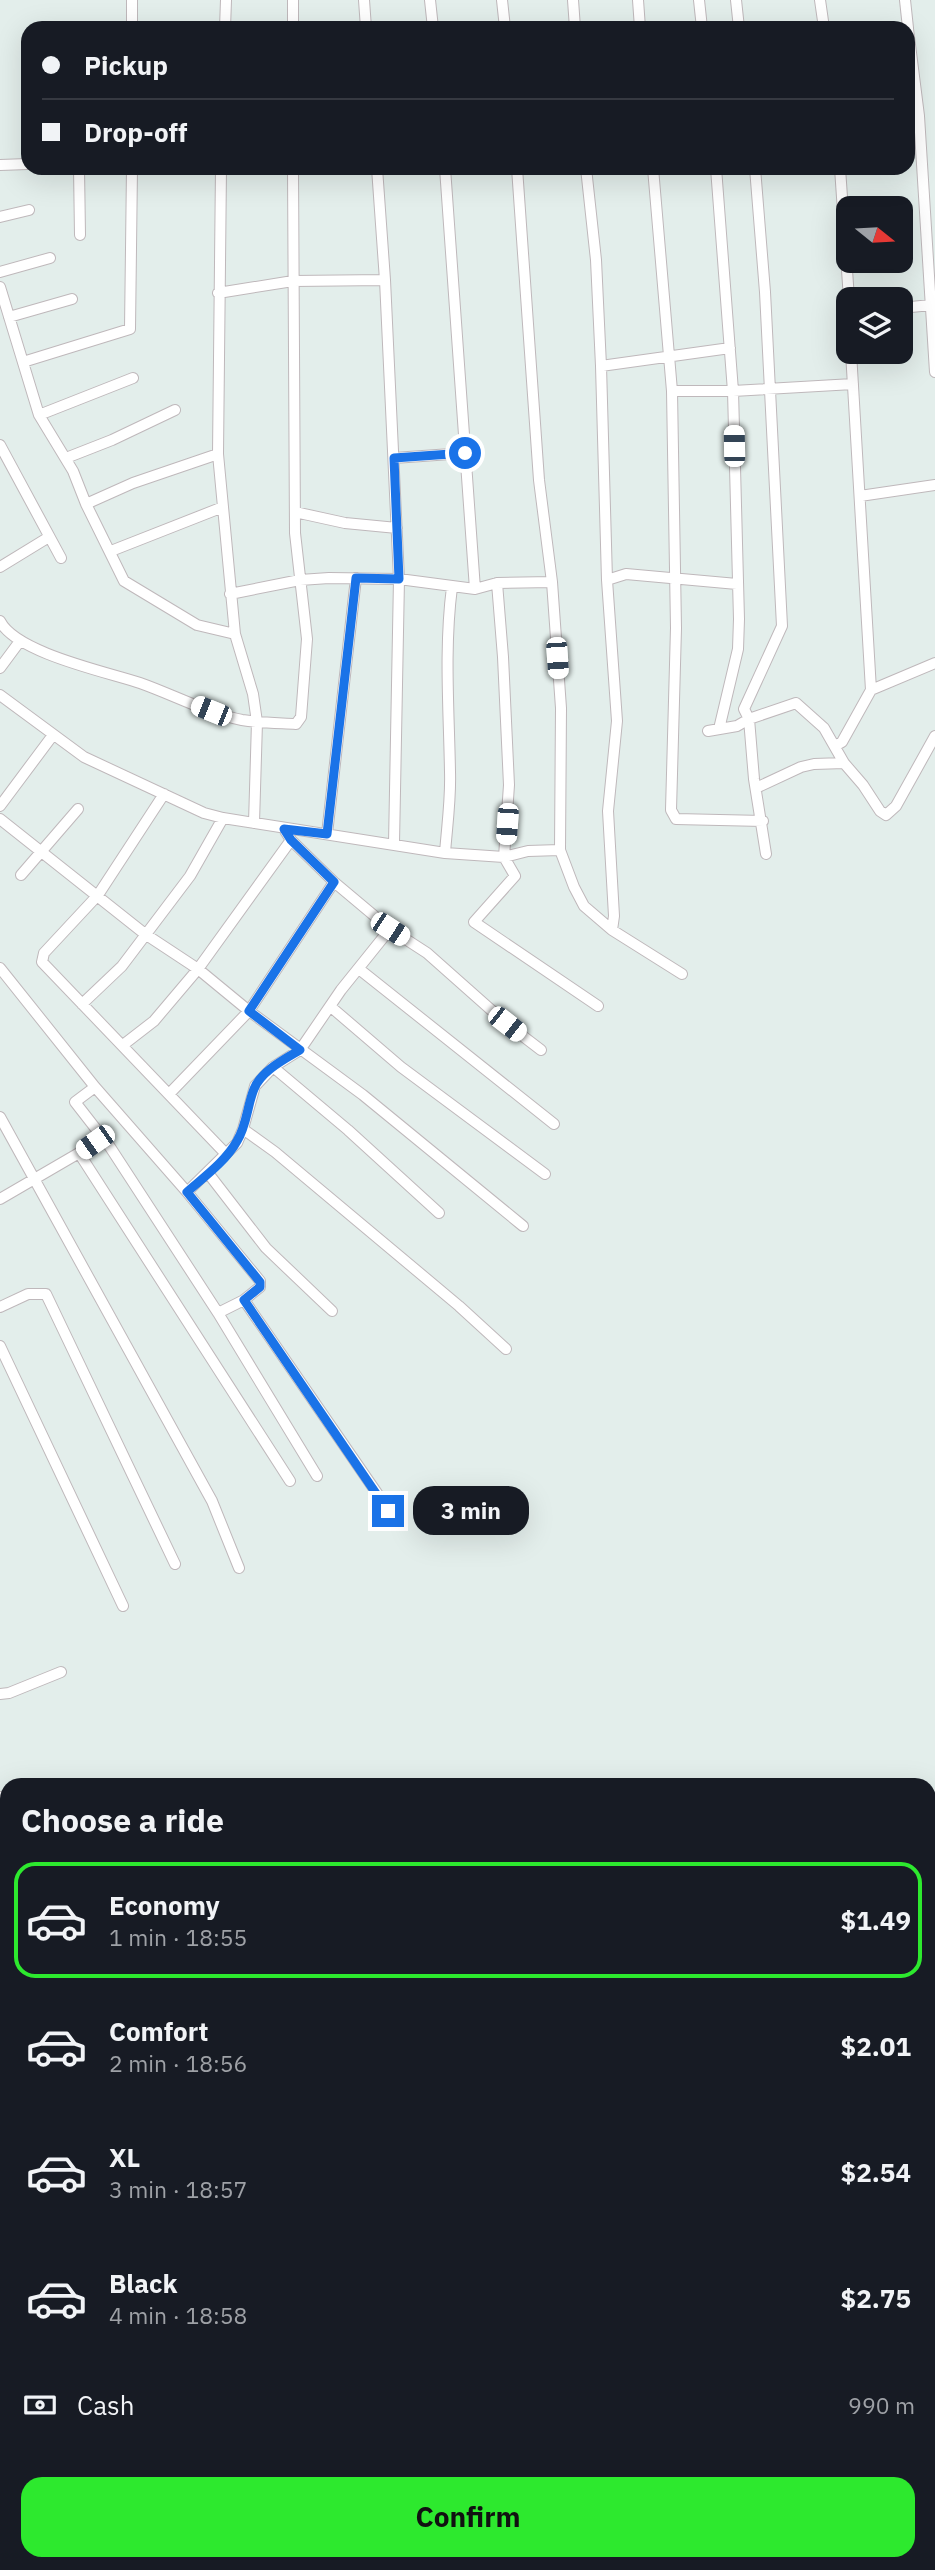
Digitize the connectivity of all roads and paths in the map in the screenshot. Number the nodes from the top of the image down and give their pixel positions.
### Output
1 (132, 0) edge
2 (226, 0) edge
3 (293, 0) edge
4 (364, 0) edge
5 (430, 0) edge
6 (502, 0) edge
7 (573, 0) edge
8 (638, 0) edge
9 (699, 0) edge
10 (736, 0) edge
11 (820, 0) edge
12 (905, 0) edge
13 (132, 21) edge
14 (225, 21) edge
15 (293, 21) edge
16 (366, 21) edge
17 (432, 21) edge
18 (504, 21) edge
19 (574, 21) edge
20 (640, 21) edge
21 (701, 21) edge
22 (738, 21) edge
23 (823, 21) edge
24 (907, 21) edge
25 (915, 126) edge
26 (21, 164) edge
27 (0, 165) edge
28 (79, 175) edge
29 (132, 175) edge
30 (221, 175) edge
31 (293, 175) edge
32 (378, 175) edge
33 (445, 175) edge
34 (517, 175) edge
35 (587, 175) edge
36 (654, 175) edge
37 (717, 175) edge
38 (756, 175) edge
39 (840, 175) edge
40 (29, 210) dead end
41 (0, 217) edge
42 (80, 235) dead end
43 (50, 258) dead end
44 (0, 272) edge
45 (385, 280) junction
46 (293, 281) junction
47 (932, 285) edge
48 (0, 287) edge
49 (848, 287) edge
50 (218, 292) junction
51 (72, 299) dead end
52 (931, 304) junction
53 (913, 306) edge
54 (9, 317) junction
55 (730, 348) junction
56 (670, 355) junction
57 (23, 362) junction
58 (852, 364) edge
59 (601, 366) junction
60 (935, 372) edge
61 (133, 379) dead end
62 (853, 384) junction
63 (770, 390) junction
64 (672, 391) junction
65 (733, 391) junction
66 (175, 411) dead end
67 (39, 415) junction
68 (0, 445) edge
69 (465, 453) junction
70 (218, 454) junction
71 (66, 458) junction
72 (394, 458) junction
73 (935, 485) edge
74 (860, 496) junction
75 (86, 505) junction
76 (223, 507) junction
77 (295, 512) junction
78 (397, 528) junction
79 (49, 537) junction
80 (111, 551) junction
81 (61, 558) dead end
82 (0, 568) edge
83 (356, 578) junction
84 (675, 578) junction
85 (399, 579) junction
86 (300, 580) junction
87 (607, 580) junction
88 (552, 582) junction
89 (496, 583) junction
90 (737, 584) junction
91 (452, 587) junction
92 (475, 589) junction
93 (230, 594) junction
94 (0, 621) edge
95 (235, 634) junction
96 (20, 641) junction
97 (935, 663) edge
98 (0, 667) edge
99 (871, 690) junction
100 (0, 695) edge
101 (749, 719) junction
102 (257, 722) junction
103 (53, 735) junction
104 (935, 736) edge
105 (835, 746) junction
106 (844, 763) junction
107 (756, 788) junction
108 (164, 794) junction
109 (0, 806) edge
110 (78, 809) dead end
111 (223, 818) junction
112 (0, 819) edge
113 (762, 821) junction
114 (254, 823) junction
115 (284, 829) junction
116 (327, 834) junction
117 (291, 840) junction
118 (394, 844) junction
119 (560, 850) junction
120 (42, 852) junction
121 (445, 853) junction
122 (766, 854) dead end
123 (504, 857) junction
124 (21, 875) dead end
125 (334, 882) junction
126 (98, 895) junction
127 (390, 929) junction
128 (612, 930) junction
129 (145, 934) junction
130 (0, 968) edge
131 (198, 969) junction
132 (359, 969) junction
133 (682, 974) dead end
134 (82, 1004) junction
135 (598, 1006) dead end
136 (331, 1007) junction
137 (249, 1011) junction
138 (123, 1045) junction
139 (300, 1050) junction
140 (541, 1050) dead end
141 (273, 1068) junction
142 (95, 1087) junction
143 (170, 1093) junction
144 (0, 1117) edge
145 (554, 1124) dead end
146 (243, 1129) junction
147 (4, 1131) edge
148 (101, 1138) junction
149 (79, 1153) junction
150 (226, 1154) junction
151 (208, 1174) junction
152 (545, 1174) dead end
153 (35, 1178) junction
154 (187, 1192) junction
155 (0, 1199) edge
156 (439, 1213) dead end
157 (523, 1226) dead end
158 (244, 1300) junction
159 (0, 1307) edge
160 (332, 1311) dead end
161 (218, 1313) junction
162 (0, 1346) edge
163 (506, 1349) dead end
164 (12, 1368) junction
165 (0, 1375) edge
166 (317, 1476) dead end
167 (290, 1481) dead end
168 (395, 1524) dead end
169 (175, 1564) dead end
170 (239, 1568) dead end
171 (123, 1606) dead end
172 (61, 1672) dead end
173 (0, 1694) edge

1 - 13 street
2 - 14 street
3 - 15 street
4 - 16 street
5 - 17 street
6 - 18 street
7 - 19 street
8 - 20 street
9 - 21 street
10 - 22 street
11 - 23 street
12 - 24 street
25 - 47 street
26 - 27 street
28 - 42 street
29 - 57 street
30 - 50 street
31 - 46 street
32 - 45 street
33 - 69 street
34 - 88 street
35 - 59 street
36 - 56 street
37 - 55 street
38 - 63 street
39 - 49 street
40 - 41 street
43 - 44 street
45 - 46 street
45 - 72 street
46 - 50 street
46 - 77 street
47 - 52 street
48 - 54 street
50 - 70 street
51 - 54 street
52 - 53 street
52 - 60 street
54 - 57 street
55 - 56 street
55 - 65 street
56 - 59 street
56 - 64 street
57 - 67 street
58 - 62 street
59 - 87 street
61 - 67 street
62 - 63 street
62 - 74 street
63 - 65 street
63 - 101 street
64 - 65 street
64 - 84 street
65 - 90 street
66 - 71 street
67 - 71 street
68 - 79 street
69 - 72 street
69 - 92 street
70 - 75 street
70 - 76 street
71 - 75 street
72 - 78 street
73 - 74 street
74 - 99 street
75 - 80 street
76 - 80 street
76 - 93 street
77 - 78 street
77 - 86 street
78 - 85 street
79 - 81 street
79 - 82 street
80 - 95 street
83 - 85 street
83 - 86 street
83 - 116 street
84 - 87 street
84 - 90 street
84 - 113 street
85 - 91 street
85 - 118 street
86 - 93 street
86 - 102 street
87 - 128 street
88 - 89 street
88 - 119 street
89 - 92 street
89 - 123 street
90 - 101 street
91 - 92 street
91 - 121 street
93 - 95 street
94 - 96 street
95 - 102 street
96 - 98 street
96 - 102 street
97 - 99 street
99 - 105 street
100 - 103 street
101 - 105 street
101 - 107 street
102 - 114 street
103 - 108 street
103 - 109 street
104 - 106 street
105 - 106 street
106 - 107 street
107 - 113 street
108 - 111 street
108 - 126 street
110 - 120 street
111 - 114 street
111 - 129 street
112 - 120 street
113 - 122 street
114 - 115 street
115 - 116 street
115 - 117 street
116 - 118 street
117 - 125 street
117 - 131 street
118 - 121 street
119 - 123 street
119 - 128 street
120 - 124 street
120 - 126 street
121 - 123 street
123 - 135 street
125 - 127 street
125 - 137 street
126 - 129 street
126 - 134 street
127 - 132 street
127 - 140 street
128 - 133 street
129 - 131 street
129 - 134 street
130 - 142 street
131 - 137 street
131 - 138 street
132 - 136 street
132 - 145 street
134 - 138 street
136 - 139 street
136 - 152 street
137 - 139 street
137 - 143 street
138 - 143 street
139 - 141 street
139 - 157 street
141 - 146 street
141 - 156 street
142 - 148 street
142 - 154 street
143 - 150 street
144 - 147 street
146 - 150 street
146 - 163 street
147 - 153 street
148 - 149 street
148 - 161 street
149 - 153 street
149 - 167 street
150 - 151 street
151 - 154 street
151 - 160 street
153 - 155 street
153 - 170 street
154 - 158 street
158 - 161 street
158 - 168 street
159 - 169 street
161 - 166 street
162 - 164 street
164 - 165 street
164 - 171 street
172 - 173 street

